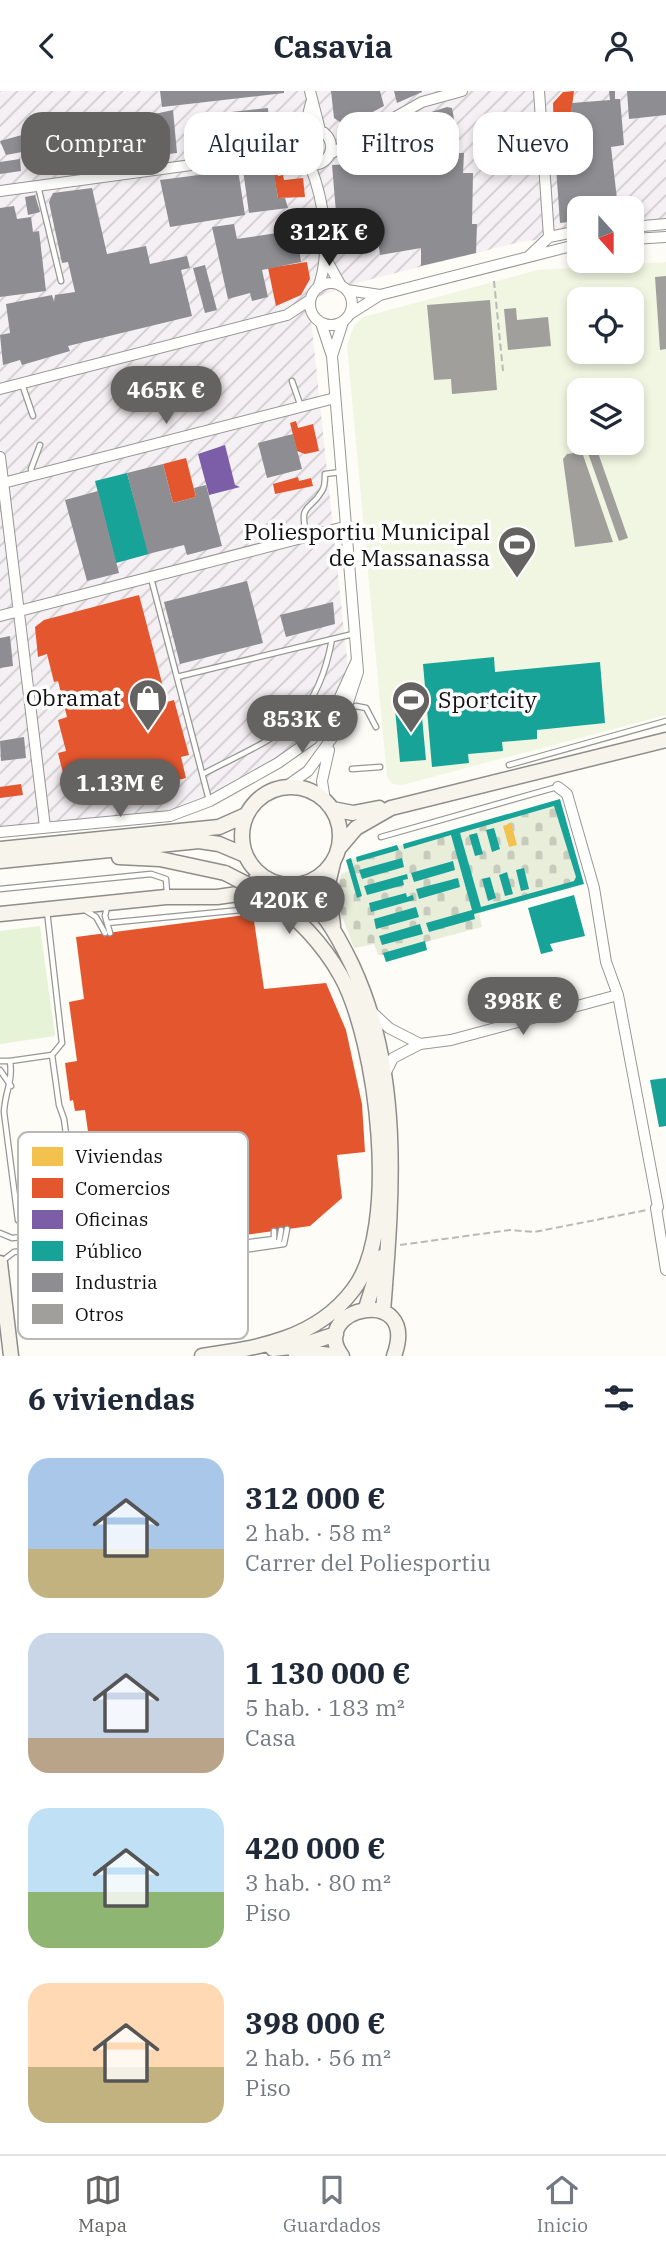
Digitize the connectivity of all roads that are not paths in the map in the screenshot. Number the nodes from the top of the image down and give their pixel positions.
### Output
1 (461, 91) edge
2 (539, 91) edge
3 (405, 112) edge
4 (323, 131) joint
5 (337, 136) edge
6 (337, 150) edge
7 (328, 157) junction
8 (323, 159) edge
9 (184, 166) edge
10 (314, 175) edge
11 (38, 186) junction
12 (319, 189) junction
13 (0, 191) edge
14 (666, 224) edge
15 (644, 226) edge
16 (567, 233) edge
17 (549, 237) junction
18 (666, 237) edge
19 (644, 238) edge
20 (567, 247) edge
21 (527, 257) junction
22 (326, 258) junction
23 (61, 281) dead end
24 (318, 288) junction
25 (344, 288) junction
26 (380, 295) junction
27 (310, 300) junction
28 (286, 315) junction
29 (346, 318) junction
30 (318, 321) junction
31 (332, 356) junction
32 (292, 381) dead end
33 (21, 383) junction
34 (0, 389) edge
35 (335, 398) junction
36 (301, 407) junction
37 (33, 416) dead end
38 (40, 445) dead end
39 (0, 457) edge
40 (342, 471) junction
41 (33, 476) junction
42 (4, 483) junction
43 (348, 526) junction
44 (307, 537) junction
45 (151, 577) junction
46 (20, 611) junction
47 (0, 616) edge
48 (357, 633) junction
49 (332, 639) junction
50 (358, 659) junction
51 (177, 677) junction
52 (345, 715) junction
53 (666, 721) edge
54 (376, 727) dead end
55 (334, 736) junction
56 (666, 740) edge
57 (509, 765) dead end
58 (380, 767) dead end
59 (352, 769) dead end
60 (203, 774) junction
61 (558, 787) joint
62 (284, 788) junction
63 (210, 801) junction
64 (329, 805) junction
65 (391, 809) junction
66 (246, 815) junction
67 (45, 827) junction
68 (0, 832) edge
69 (381, 837) dead end
70 (0, 847) edge
71 (18, 853) junction
72 (336, 854) junction
73 (245, 855) junction
74 (0, 861) edge
75 (261, 876) junction
76 (292, 885) junction
77 (0, 890) edge
78 (166, 897) junction
79 (108, 903) junction
80 (79, 906) junction
81 (47, 909) junction
82 (0, 914) edge
83 (245, 915) dead end
84 (107, 923) junction
85 (334, 927) junction
86 (618, 995) junction
87 (373, 1013) junction
88 (420, 1044) junction
89 (52, 1055) junction
90 (0, 1061) edge
91 (10, 1061) junction
92 (0, 1070) edge
93 (385, 1074) junction
94 (11, 1086) junction
95 (66, 1132) edge
96 (660, 1207) edge
97 (18, 1220) dead end
98 (662, 1223) edge
99 (0, 1233) edge
100 (18, 1237) edge
101 (248, 1242) edge
102 (390, 1242) junction
103 (248, 1249) edge
104 (18, 1251) edge
105 (0, 1263) edge
106 (666, 1270) edge
107 (366, 1308) junction
108 (383, 1312) junction
109 (336, 1334) junction
110 (236, 1351) junction
111 (11, 1356) edge
112 (202, 1356) edge
113 (296, 1356) edge
114 (340, 1356) edge
115 (394, 1356) edge

1 - 3 street
2 - 17 street
4 - 5 street
4 - 7 street
6 - 7 street
7 - 8 street
7 - 12 street
9 - 11 street
10 - 12 street
11 - 13 street
11 - 23 lane
12 - 22 street
14 - 15 street
16 - 17 street
17 - 21 street
18 - 19 street
20 - 21 street
21 - 26 street
22 - 24 street
22 - 25 street
24 - 25 street
24 - 27 street
25 - 26 street
25 - 29 street
26 - 29 street
27 - 28 street
27 - 30 street
28 - 30 street
28 - 33 street
29 - 30 street
29 - 31 street
30 - 31 street
31 - 35 street
32 - 36 lane
33 - 34 street
33 - 37 lane
35 - 36 street
35 - 40 street
36 - 41 street
38 - 41 lane
39 - 42 street
40 - 43 street
40 - 44 lane
41 - 42 street
42 - 46 street
43 - 44 street
43 - 48 street
44 - 45 street
45 - 46 street
45 - 51 lane
46 - 47 street
46 - 67 street
48 - 49 lane
48 - 50 street
49 - 51 lane
49 - 60 lane
50 - 52 street
50 - 63 street
51 - 60 lane
52 - 54 lane
52 - 55 street
53 - 57 lane
55 - 62 street
55 - 64 street
56 - 65 street
58 - 59 lane
60 - 63 lane
61 - 69 lane
61 - 86 street
62 - 64 street
62 - 66 street
63 - 67 street
64 - 65 street
64 - 72 street
65 - 72 street
66 - 71 street
66 - 73 street
67 - 68 street
70 - 71 street
71 - 73 street
71 - 74 street
71 - 110 street, bridge
72 - 76 street
72 - 85 street
73 - 75 street
75 - 76 street
75 - 78 street
76 - 85 street
77 - 78 lane
78 - 79 street
79 - 80 street
79 - 84 lane
80 - 81 street
80 - 84 lane
81 - 82 street
81 - 89 lane
83 - 84 lane
85 - 87 street
86 - 88 street
86 - 96 street
87 - 88 street
87 - 93 street
88 - 93 street
89 - 91 lane
89 - 95 lane
90 - 91 lane
91 - 94 lane
92 - 94 lane
93 - 102 street
94 - 97 lane
96 - 98 street
98 - 106 street
99 - 100 lane
101 - 103 lane
102 - 107 street
102 - 108 street
104 - 105 lane
105 - 111 street
107 - 108 street
107 - 109 street
108 - 115 street
109 - 110 street
109 - 114 street
110 - 112 street
113 - 114 street

